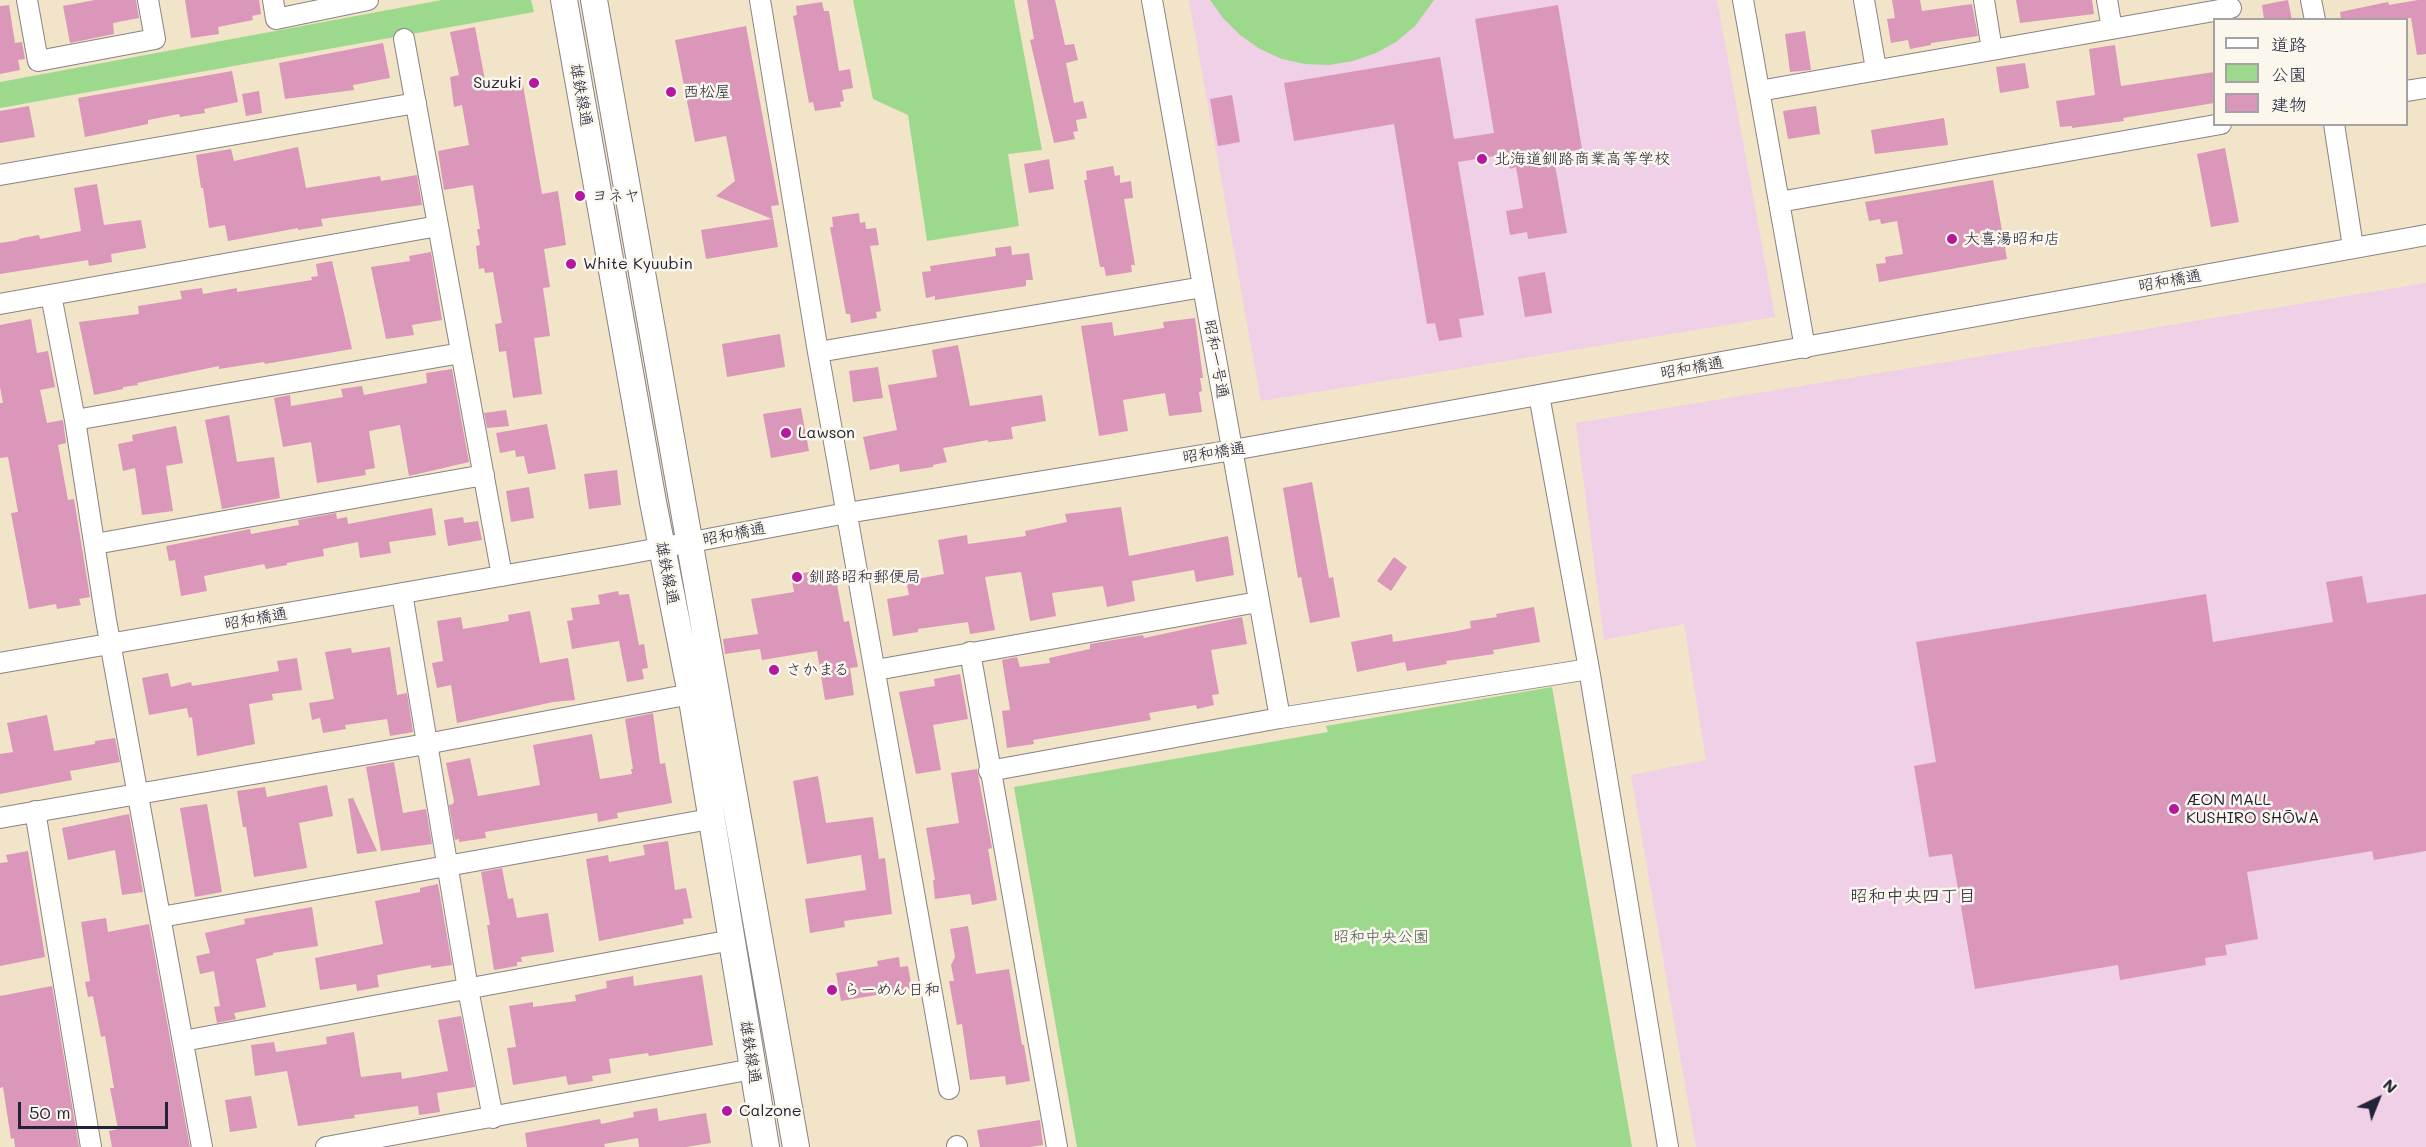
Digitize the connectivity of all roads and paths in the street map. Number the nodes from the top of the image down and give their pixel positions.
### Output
1 (27, 0) edge
2 (148, 0) edge
3 (273, 0) edge
4 (368, 0) edge
5 (564, 0) edge
6 (594, 0) edge
7 (760, 0) edge
8 (1152, 0) edge
9 (1743, 0) edge
10 (1864, 0) edge
11 (1984, 0) edge
12 (2107, 0) edge
13 (2311, 0) edge
14 (2232, 9) edge
15 (2314, 18) edge
16 (2112, 29) junction
17 (404, 39) dead end
18 (1992, 50) junction
19 (1876, 69) junction
20 (2426, 88) edge
21 (1759, 91) junction
22 (2408, 91) edge
23 (416, 103) junction
24 (2213, 125) edge
25 (2334, 126) edge
26 (0, 175) edge
27 (1779, 202) junction
28 (438, 226) junction
29 (2426, 236) edge
30 (2353, 248) junction
31 (1203, 287) junction
32 (51, 295) junction
33 (0, 304) edge
34 (1805, 348) junction
35 (818, 352) junction
36 (461, 353) junction
37 (1539, 395) junction
38 (75, 420) junction
39 (1233, 450) junction
40 (484, 475) junction
41 (847, 513) junction
42 (688, 543) junction
43 (95, 544) junction
44 (662, 548) junction
45 (502, 576) junction
46 (402, 593) junction
47 (1258, 602) junction
48 (110, 644) junction
49 (970, 652) junction
50 (0, 663) edge
51 (876, 669) junction
52 (1589, 669) junction
53 (691, 694) junction
54 (1280, 718) junction
55 (426, 744) junction
56 (989, 771) junction
57 (139, 793) junction
58 (35, 811) junction
59 (0, 818) edge
60 (710, 819) junction
61 (448, 866) junction
62 (161, 917) junction
63 (732, 940) junction
64 (468, 989) junction
65 (183, 1041) junction
66 (753, 1069) junction
67 (949, 1089) dead end
68 (494, 1118) junction
69 (91, 1147) edge
70 (202, 1147) edge
71 (326, 1147) edge
72 (766, 1147) edge
73 (796, 1147) edge
74 (1057, 1147) edge
75 (1668, 1147) edge

1 - 2 street
3 - 4 street
5 - 44 main road, 雄鉄線通
6 - 42 main road, 雄鉄線通
7 - 35 street
8 - 31 street, 昭和一号通
9 - 21 street
10 - 19 street
11 - 18 street
12 - 16 street
13 - 15 street
14 - 16 street
16 - 18 street
17 - 23 street
18 - 19 street
19 - 21 street
20 - 22 street
21 - 27 street
23 - 26 street
23 - 28 street
24 - 27 street
25 - 30 street
27 - 34 street
28 - 32 street
28 - 36 street
29 - 30 street, 昭和橋通
30 - 34 street, 昭和橋通
31 - 35 street
31 - 39 street, 昭和一号通
32 - 33 street
32 - 38 street
34 - 37 street, 昭和橋通
35 - 41 street
36 - 38 street
36 - 40 street
37 - 39 street, 昭和橋通
37 - 52 street
38 - 43 street
39 - 41 street, 昭和橋通
39 - 47 street, 昭和一号通
40 - 43 street
40 - 45 street
41 - 42 street, 昭和橋通
41 - 51 street
42 - 44 street, 昭和橋通
42 - 73 main road, 雄鉄線通
43 - 48 street
44 - 45 street, 昭和橋通
44 - 53 main road, 雄鉄線通
45 - 46 street, 昭和橋通
46 - 48 street, 昭和橋通
46 - 55 street
47 - 49 street
47 - 54 street, 昭和一号通
48 - 50 street, 昭和橋通
48 - 57 street
49 - 51 street
49 - 56 street
51 - 67 street
52 - 54 street
52 - 75 street
53 - 55 street
53 - 60 main road, 雄鉄線通
54 - 56 street
55 - 57 street
55 - 61 street
56 - 74 street
57 - 58 street
57 - 62 street
58 - 59 street
58 - 69 street
60 - 61 street
60 - 63 main road, 雄鉄線通
61 - 62 street
61 - 64 street
62 - 65 street
63 - 64 street
63 - 66 main road, 雄鉄線通
64 - 65 street
64 - 68 street
65 - 70 street
66 - 68 street
66 - 72 main road, 雄鉄線通
68 - 71 street

